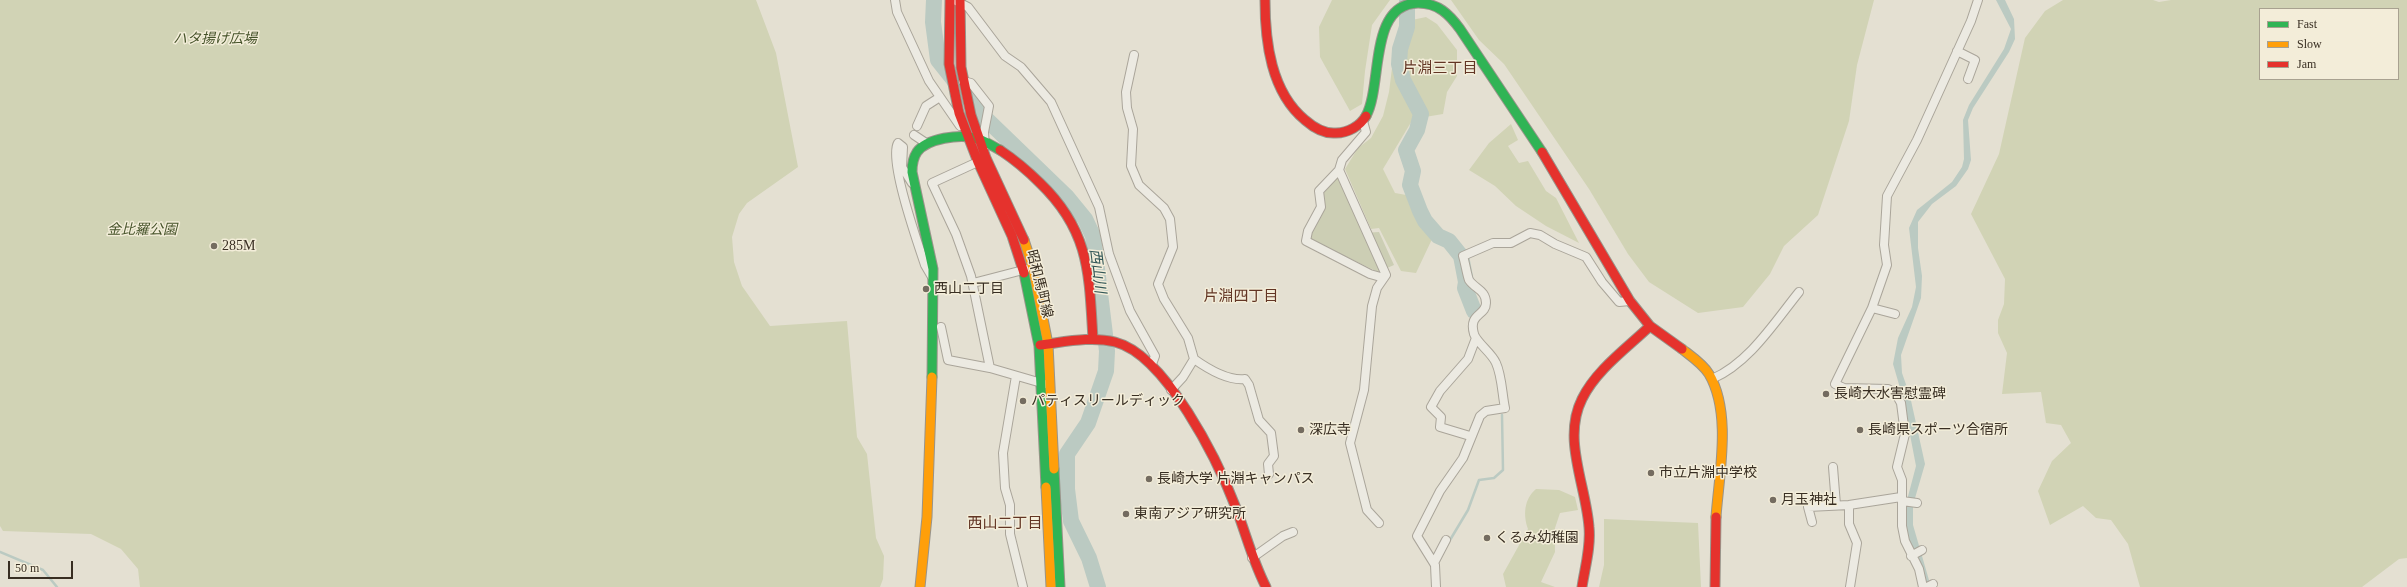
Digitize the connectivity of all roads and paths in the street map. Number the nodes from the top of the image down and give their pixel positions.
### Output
1 (895, 0) edge
2 (955, 0) edge
3 (1265, 0) edge
4 (1978, 0) edge
5 (1399, 5) edge
6 (1957, 51) junction
7 (1134, 55) dead end
8 (1968, 79) dead end
9 (963, 81) junction
10 (940, 97) junction
11 (1363, 121) junction
12 (917, 126) dead end
13 (914, 135) dead end
14 (982, 135) junction
15 (968, 137) junction
16 (926, 143) junction
17 (986, 158) junction
18 (978, 162) junction
19 (1339, 170) junction
20 (915, 188) junction
21 (1033, 268) junction
22 (1024, 270) junction
23 (1384, 278) junction
24 (933, 279) junction
25 (973, 283) junction
26 (1799, 292) dead end
27 (1630, 301) junction
28 (1872, 308) junction
29 (1895, 314) dead end
30 (941, 326) dead end
31 (1650, 326) junction
32 (1476, 338) junction
33 (1093, 339) junction
34 (1044, 345) junction
35 (1194, 360) junction
36 (1152, 364) junction
37 (990, 368) junction
38 (1016, 376) junction
39 (1712, 379) junction
40 (1045, 384) junction
41 (1171, 390) junction
42 (1470, 436) junction
43 (1833, 467) dead end
44 (1269, 474) dead end
45 (1904, 500) junction
46 (1916, 502) dead end
47 (1836, 505) junction
48 (1849, 505) junction
49 (1812, 522) dead end
50 (1379, 523) dead end
51 (1293, 532) dead end
52 (1446, 540) dead end
53 (1922, 550) dead end
54 (1911, 556) junction
55 (1252, 558) junction
56 (1434, 563) junction
57 (1434, 585) edge
58 (920, 587) edge
59 (1023, 587) edge
60 (1051, 587) edge
61 (1060, 587) edge
62 (1266, 587) edge
63 (1582, 587) edge
64 (1715, 587) edge
65 (1850, 587) edge
66 (1923, 587) edge

1 - 10 street
2 - 9 street, 昭和馬町線
2 - 15 street, 昭和馬町線
2 - 36 street
3 - 11 street
4 - 6 street
5 - 11 street
5 - 27 street
6 - 8 street
6 - 28 street
7 - 35 street
9 - 14 street, 昭和馬町線
9 - 14 street
10 - 12 street
10 - 15 street
11 - 19 street
13 - 16 street
14 - 15 street
14 - 17 street, 昭和馬町線
14 - 33 street
15 - 16 street
15 - 18 street, 昭和馬町線
16 - 20 street
17 - 18 street
17 - 21 street, 昭和馬町線
18 - 22 street, 昭和馬町線
18 - 25 street
19 - 23 street
19 - 23 street
20 - 24 street
20 - 24 street
21 - 22 street
21 - 34 street, 昭和馬町線
22 - 25 street
22 - 34 street, 昭和馬町線
23 - 50 street
24 - 58 street
25 - 37 street
26 - 39 street
27 - 31 street
27 - 32 street
28 - 29 street
28 - 45 street
30 - 37 street
31 - 39 street
31 - 63 street
32 - 42 street
32 - 42 street
33 - 34 street
33 - 36 street
34 - 40 street, 昭和馬町線
35 - 41 street
35 - 44 street
36 - 41 street
37 - 38 street
38 - 40 street
38 - 59 street
39 - 64 street
40 - 60 street, 昭和馬町線
40 - 61 street, 昭和馬町線
41 - 55 street
42 - 56 street
43 - 47 street
45 - 46 street
45 - 48 street
45 - 54 street
47 - 48 street
47 - 49 street
48 - 65 street
51 - 55 street
52 - 56 street
53 - 54 street
54 - 66 street
55 - 62 street
56 - 57 street

